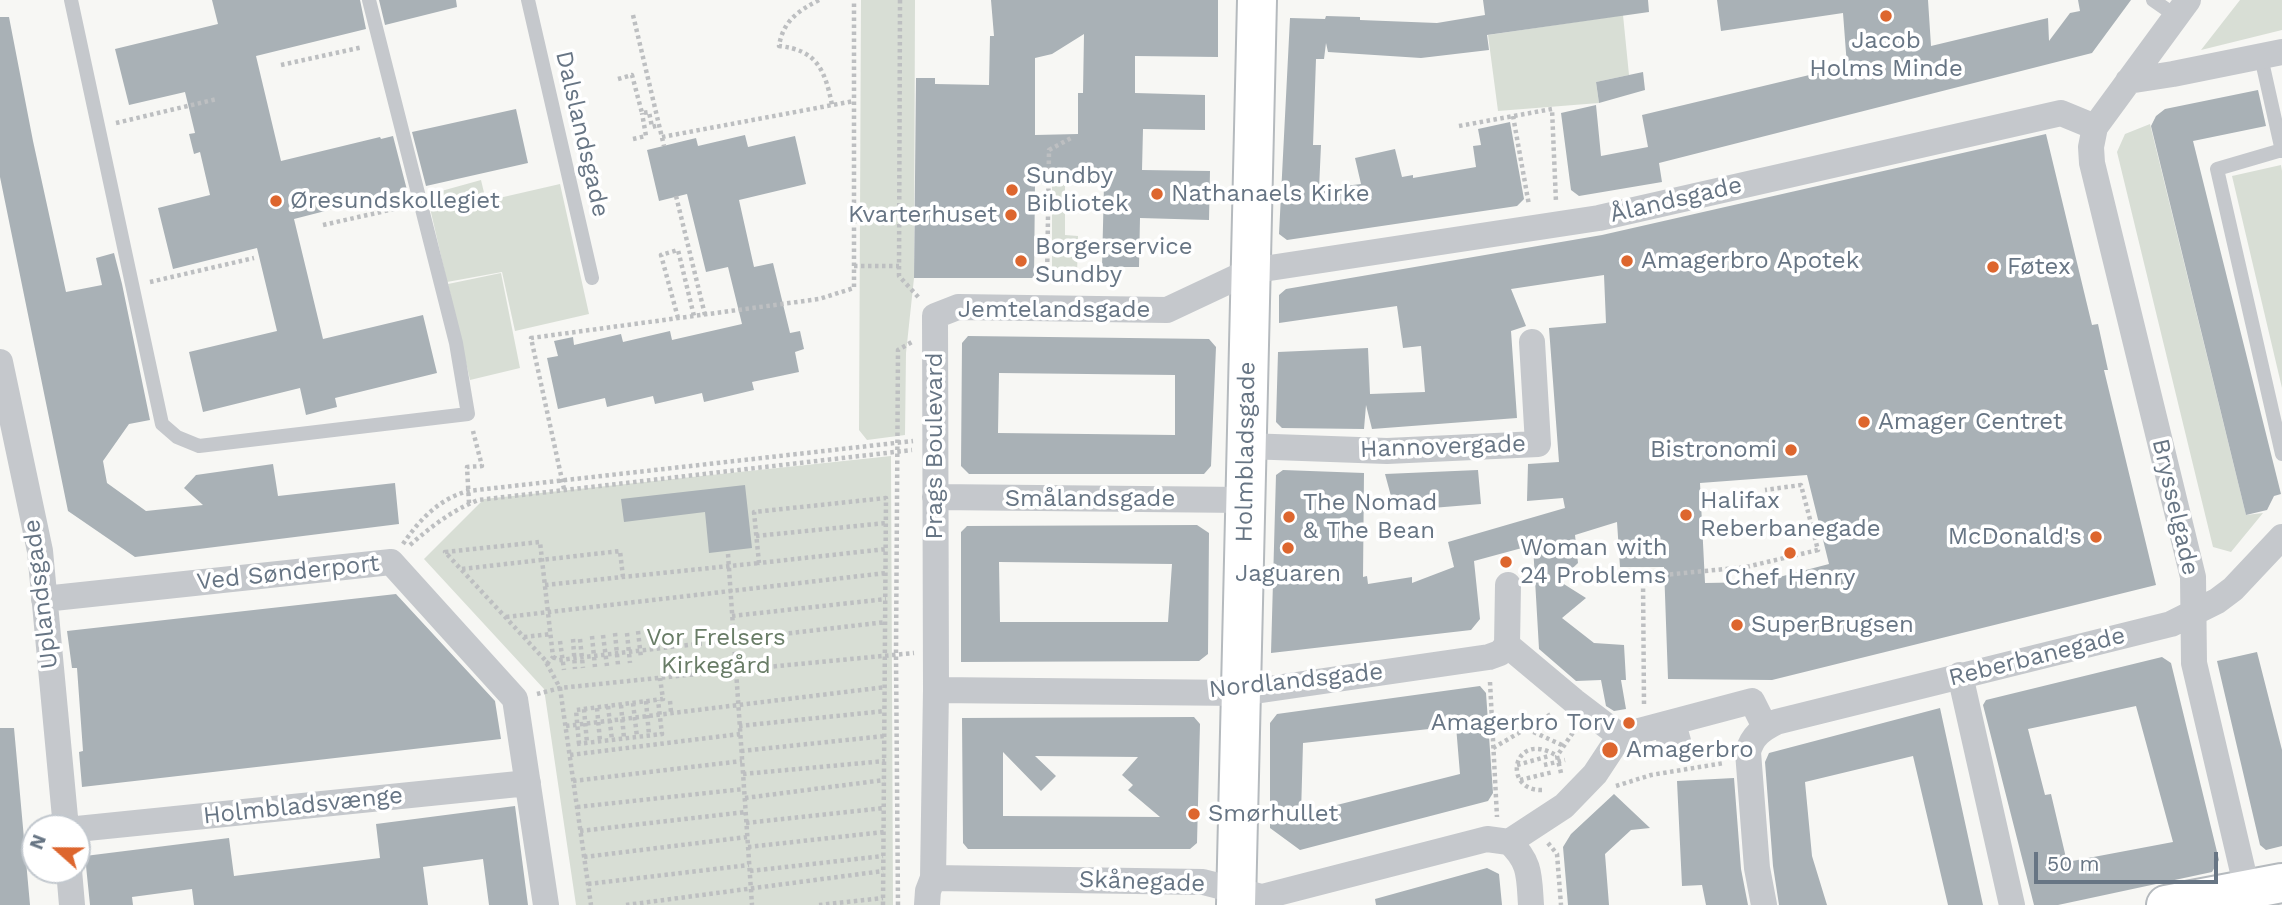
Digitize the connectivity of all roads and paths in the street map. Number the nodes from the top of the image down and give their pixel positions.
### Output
1 (71, 0) edge
2 (369, 0) edge
3 (528, 0) edge
4 (819, 0) edge
5 (854, 0) edge
6 (901, 0) edge
7 (1256, 0) edge
8 (2153, 0) edge
9 (2182, 8) edge
10 (633, 15) dead end
11 (380, 43) junction
12 (2272, 54) edge
13 (281, 65) dead end
14 (618, 79) dead end
15 (2128, 81) junction
16 (217, 99) dead end
17 (854, 101) junction
18 (832, 105) junction
19 (642, 113) junction
20 (1513, 116) junction
21 (659, 125) junction
22 (1459, 126) dead end
23 (2095, 127) junction
24 (98, 128) junction
25 (662, 137) junction
26 (1073, 137) dead end
27 (633, 139) dead end
28 (664, 146) dead end
29 (2282, 151) edge
30 (676, 196) dead end
31 (421, 203) junction
32 (1559, 224) junction
33 (323, 225) dead end
34 (1531, 228) junction
35 (254, 258) dead end
36 (854, 266) junction
37 (898, 266) junction
38 (1250, 271) junction
39 (592, 278) dead end
40 (133, 287) junction
41 (1047, 309) junction
42 (705, 315) junction
43 (694, 316) junction
44 (935, 316) junction
45 (678, 318) junction
46 (1532, 342) dead end
47 (0, 362) edge
48 (468, 414) junction
49 (898, 443) junction
50 (934, 444) junction
51 (1246, 446) junction
52 (897, 451) junction
53 (2282, 454) edge
54 (562, 481) junction
55 (564, 489) junction
56 (1765, 490) dead end
57 (468, 491) junction
58 (935, 497) junction
59 (1245, 500) junction
60 (469, 503) junction
61 (886, 523) junction
62 (756, 536) junction
63 (2282, 537) edge
64 (886, 549) junction
65 (728, 554) dead end
66 (542, 560) junction
67 (391, 562) junction
68 (759, 563) junction
69 (729, 565) junction
70 (461, 569) junction
71 (886, 573) junction
72 (623, 577) junction
73 (545, 585) junction
74 (1508, 585) dead end
75 (731, 590) junction
76 (44, 599) junction
77 (886, 599) junction
78 (548, 611) junction
79 (2194, 613) junction
80 (732, 616) junction
81 (505, 617) junction
82 (886, 622) junction
83 (638, 632) dead end
84 (615, 633) dead end
85 (627, 633) dead end
86 (551, 634) junction
87 (603, 635) dead end
88 (592, 636) dead end
89 (524, 637) junction
90 (573, 639) dead end
91 (580, 639) dead end
92 (560, 640) dead end
93 (733, 642) junction
94 (1507, 645) junction
95 (629, 653) junction
96 (936, 653) junction
97 (617, 654) junction
98 (886, 654) junction
99 (896, 654) junction
100 (605, 655) junction
101 (641, 655) junction
102 (594, 656) junction
103 (554, 657) junction
104 (582, 657) junction
105 (575, 658) junction
106 (563, 660) junction
107 (630, 663) dead end
108 (547, 664) junction
109 (618, 665) dead end
110 (607, 666) dead end
111 (595, 667) dead end
112 (583, 668) dead end
113 (575, 669) dead end
114 (564, 670) dead end
115 (736, 670) junction
116 (1960, 675) junction
117 (1490, 676) dead end
118 (660, 678) junction
119 (886, 687) junction
120 (560, 688) junction
121 (936, 690) junction
122 (1241, 693) junction
123 (515, 699) junction
124 (658, 700) junction
125 (646, 701) junction
126 (670, 701) dead end
127 (633, 703) junction
128 (738, 704) junction
129 (621, 705) junction
130 (608, 706) junction
131 (1580, 706) junction
132 (597, 708) junction
133 (584, 709) junction
134 (886, 711) junction
135 (671, 712) junction
136 (659, 714) junction
137 (647, 715) junction
138 (634, 717) junction
139 (622, 719) junction
140 (610, 720) junction
141 (598, 722) junction
142 (585, 723) junction
143 (577, 724) junction
144 (566, 726) junction
145 (739, 726) junction
146 (1765, 727) junction
147 (1526, 729) junction
148 (1638, 733) junction
149 (740, 734) junction
150 (649, 735) junction
151 (885, 736) junction
152 (637, 737) junction
153 (624, 738) junction
154 (612, 740) junction
155 (600, 741) junction
156 (587, 743) junction
157 (1564, 746) junction
158 (1493, 748) junction
159 (741, 751) junction
160 (570, 755) junction
161 (1549, 757) dead end
162 (1558, 759) junction
163 (1565, 760) dead end
164 (742, 761) junction
165 (885, 761) junction
166 (1735, 761) dead end
167 (1517, 765) junction
168 (1544, 765) dead end
169 (1553, 772) dead end
170 (743, 774) junction
171 (884, 780) junction
172 (1520, 780) junction
173 (573, 781) junction
174 (528, 783) junction
175 (1614, 787) dead end
176 (1581, 788) junction
177 (744, 789) junction
178 (1538, 790) dead end
179 (744, 798) junction
180 (577, 807) junction
181 (884, 807) junction
182 (746, 812) junction
183 (65, 814) edge
184 (746, 823) junction
185 (91, 828) edge
186 (580, 831) junction
187 (884, 832) junction
188 (1503, 832) junction
189 (747, 837) junction
190 (1559, 837) dead end
191 (1551, 846) dead end
192 (748, 847) junction
193 (883, 856) junction
194 (584, 857) junction
195 (749, 865) junction
196 (883, 871) junction
197 (750, 872) junction
198 (933, 878) junction
199 (70, 884) edge
200 (588, 884) junction
201 (2264, 886) edge
202 (751, 888) junction
203 (1236, 897) edge
204 (883, 898) junction
205 (72, 905) edge
206 (546, 905) edge
207 (591, 905) edge
208 (626, 905) edge
209 (752, 905) edge
210 (819, 905) edge
211 (883, 905) edge
212 (898, 905) edge
213 (928, 905) edge
214 (1531, 905) edge
215 (1764, 905) edge
216 (2012, 905) edge
217 (2166, 905) edge

1 - 24 lane
2 - 11 lane
3 - 39 lane, Dalslandsgade
4 - 18 path
5 - 17 path
6 - 37 path
7 - 38 street, Holmbladsgade
8 - 9 lane
9 - 15 street
10 - 21 path
11 - 13 path
11 - 31 lane
12 - 15 street
12 - 29 lane
14 - 19 path
15 - 23 street
16 - 24 path
17 - 18 path
17 - 36 path
18 - 25 path
19 - 21 path
19 - 27 path
20 - 22 path
20 - 32 path
20 - 34 path
21 - 25 path
23 - 32 street, Ålandsgade
23 - 79 street, Brysselgade
24 - 40 lane
25 - 28 path
26 - 41 path
29 - 53 lane
30 - 42 path
31 - 33 path
31 - 48 lane
32 - 34 street, Ålandsgade
34 - 38 street, Ålandsgade
35 - 40 path
36 - 37 path
36 - 42 path
37 - 44 path, Prags Boulevard
38 - 41 street, Jemtelandsgade
38 - 51 street, Holmbladsgade
40 - 48 lane
41 - 44 street, Jemtelandsgade
42 - 43 path
43 - 45 path
43 - 45 path
44 - 49 path
44 - 50 street, Prags Boulevard
45 - 54 path
46 - 51 street, Hannovergade
47 - 76 street, Uplandsgade
48 - 57 path
49 - 50 path
49 - 52 path
49 - 54 path
50 - 52 path
50 - 58 street, Prags Boulevard
51 - 59 street, Holmbladsgade
52 - 55 path
52 - 99 path
54 - 55 path
54 - 57 path
55 - 60 path
56 - 148 path
57 - 60 path
57 - 67 path
58 - 59 street, Smålandsgade
58 - 96 street, Prags Boulevard
59 - 122 street, Holmbladsgade
60 - 67 path
61 - 62 path
61 - 62 path
61 - 64 path
62 - 68 path
63 - 79 street, Reberbanegade
64 - 68 path
64 - 71 path
65 - 69 path
66 - 70 path
66 - 70 path
66 - 72 path
66 - 73 path
67 - 76 street, Ved Sønderport
67 - 123 street, Ved Sønderport
68 - 69 path
69 - 72 path
69 - 75 path
70 - 81 path
71 - 75 path
71 - 77 path
72 - 73 path
73 - 78 path
74 - 94 street
75 - 78 path
75 - 80 path
76 - 183 street, Uplandsgade
77 - 80 path
77 - 82 path
78 - 81 path
78 - 86 path
79 - 116 street, Reberbanegade
79 - 201 street, Brysselgade
80 - 93 path
81 - 89 path
82 - 93 path
82 - 98 path
83 - 101 path
84 - 97 path
85 - 95 path
86 - 89 path
86 - 103 path
87 - 100 path
88 - 102 path
89 - 108 path
90 - 105 path
91 - 104 path
92 - 106 path
93 - 101 path
93 - 115 path
94 - 122 street, Nordlandsgade
94 - 131 street
95 - 97 path
95 - 101 path
95 - 107 path
96 - 99 path
96 - 121 street, Prags Boulevard
97 - 100 path
97 - 109 path
98 - 99 path
98 - 115 path
98 - 119 path
99 - 212 path
100 - 102 path
100 - 110 path
102 - 104 path
102 - 111 path
103 - 106 path
103 - 108 path
104 - 105 path
104 - 112 path
105 - 106 path
105 - 113 path
106 - 114 path
108 - 120 path
115 - 118 path
115 - 128 path
116 - 146 street, Reberbanegade
116 - 216 street
117 - 158 path
118 - 120 path
118 - 124 path
119 - 128 path
119 - 134 path
120 - 123 path
120 - 144 path
121 - 122 street, Nordlandsgade
121 - 198 street, Prags Boulevard
122 - 203 street, Holmbladsgade
123 - 174 street
124 - 125 path
124 - 136 path
125 - 127 path
125 - 137 path
126 - 135 path
127 - 129 path
127 - 138 path
128 - 135 path
128 - 145 path
129 - 130 path
129 - 139 path
130 - 132 path
130 - 140 path
131 - 147 path
131 - 148 street
131 - 157 path
132 - 133 path
132 - 141 path
133 - 142 path
133 - 143 path
134 - 145 path
134 - 151 path
135 - 136 path
136 - 137 path
136 - 150 path
137 - 138 path
137 - 150 path
138 - 139 path
138 - 152 path
139 - 140 path
139 - 153 path
140 - 141 path
140 - 154 path
141 - 142 path
141 - 155 path
142 - 143 path
142 - 156 path
143 - 144 path
143 - 156 path
144 - 160 path
145 - 149 path
146 - 148 street
146 - 215 street
147 - 157 path
147 - 158 path
148 - 176 street
149 - 159 path
149 - 160 path
150 - 152 path
151 - 159 path
151 - 165 path
152 - 153 path
153 - 154 path
154 - 155 path
155 - 156 path
157 - 162 path
158 - 188 path
159 - 164 path
160 - 173 path
161 - 167 path
162 - 163 path
162 - 167 path
162 - 168 path
162 - 176 path
164 - 170 path
164 - 173 path
165 - 170 path
165 - 171 path
166 - 175 path
167 - 172 path
169 - 172 path
170 - 177 path
171 - 179 path
171 - 181 path
172 - 178 path
173 - 180 path
174 - 185 street, Holmbladsvænge
174 - 206 street
176 - 188 street
177 - 179 path
177 - 180 path
179 - 182 path
180 - 186 path
181 - 184 path
181 - 187 path
182 - 184 path
182 - 186 path
184 - 189 path
186 - 194 path
187 - 192 path
187 - 193 path
188 - 203 street, Skånegade
188 - 214 street
189 - 192 path
189 - 194 path
190 - 191 path
192 - 195 path
193 - 196 path
193 - 197 path
194 - 200 path
195 - 197 path
195 - 200 path
196 - 202 path
196 - 204 path
197 - 202 path
198 - 203 street, Skånegade
198 - 213 street, Prags Boulevard
199 - 205 street
200 - 207 path
201 - 217 street
202 - 208 path
202 - 209 path
204 - 210 path
204 - 211 path

